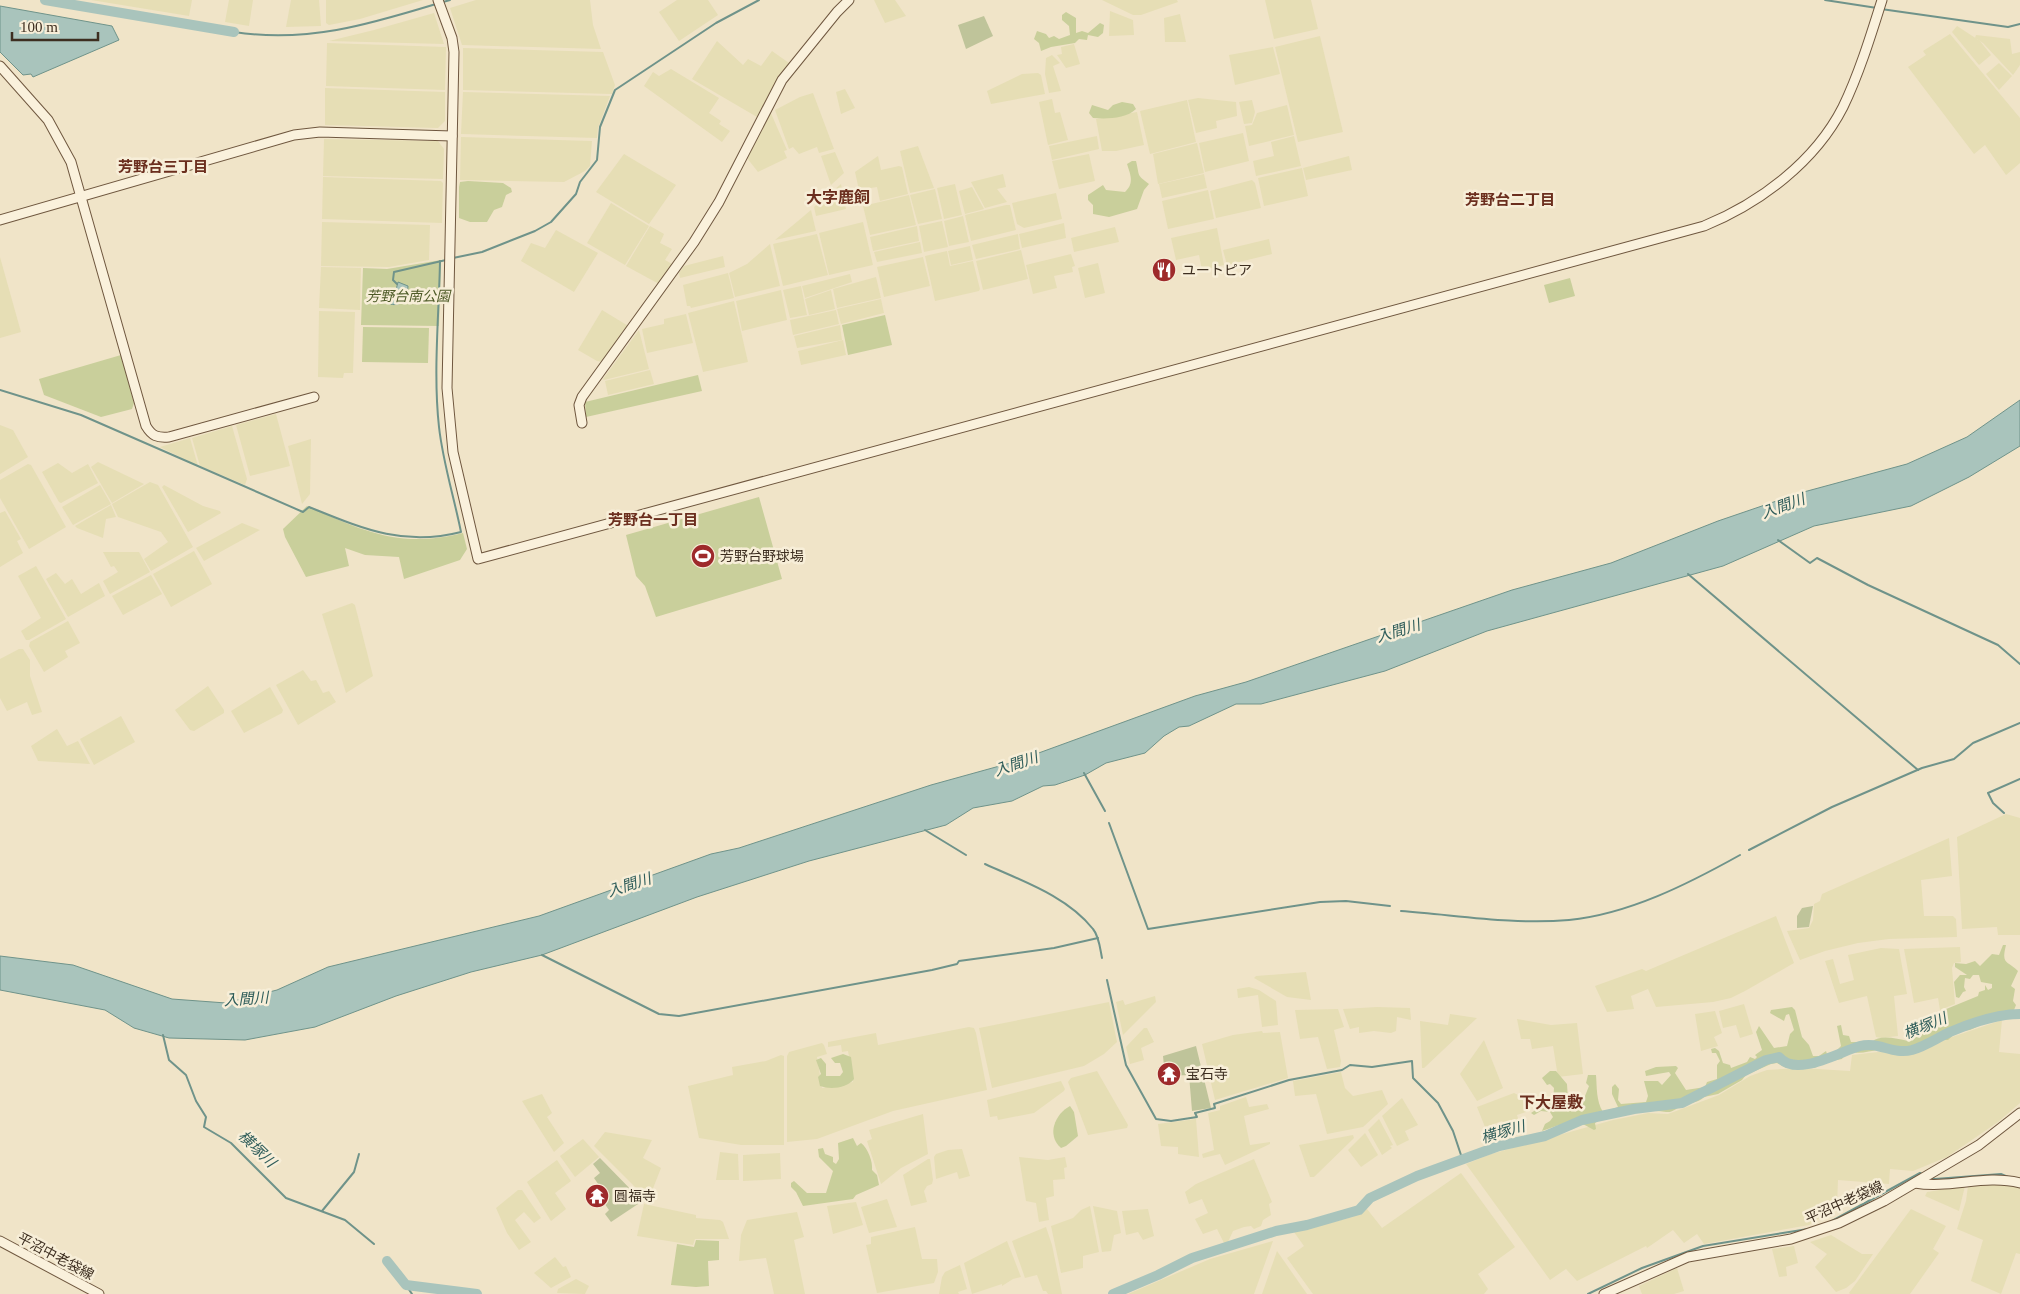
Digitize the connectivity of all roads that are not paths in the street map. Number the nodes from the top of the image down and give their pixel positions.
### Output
1 (849, 0) edge
2 (1882, 0) edge
3 (440, 4) edge
4 (0, 66) edge
5 (452, 136) junction
6 (82, 195) junction
7 (0, 220) edge
8 (314, 397) dead end
9 (582, 423) dead end
10 (2020, 1113) edge
11 (2020, 1182) edge
12 (1915, 1183) junction
13 (0, 1241) edge
14 (99, 1294) edge
15 (1604, 1294) edge

1 - 9 street
2 - 5 street
3 - 5 street
4 - 6 street
5 - 6 street
6 - 7 street
6 - 8 street
10 - 12 street, 平沼中老袋線
11 - 12 street
12 - 15 street, 平沼中老袋線
13 - 14 street, 平沼中老袋線

